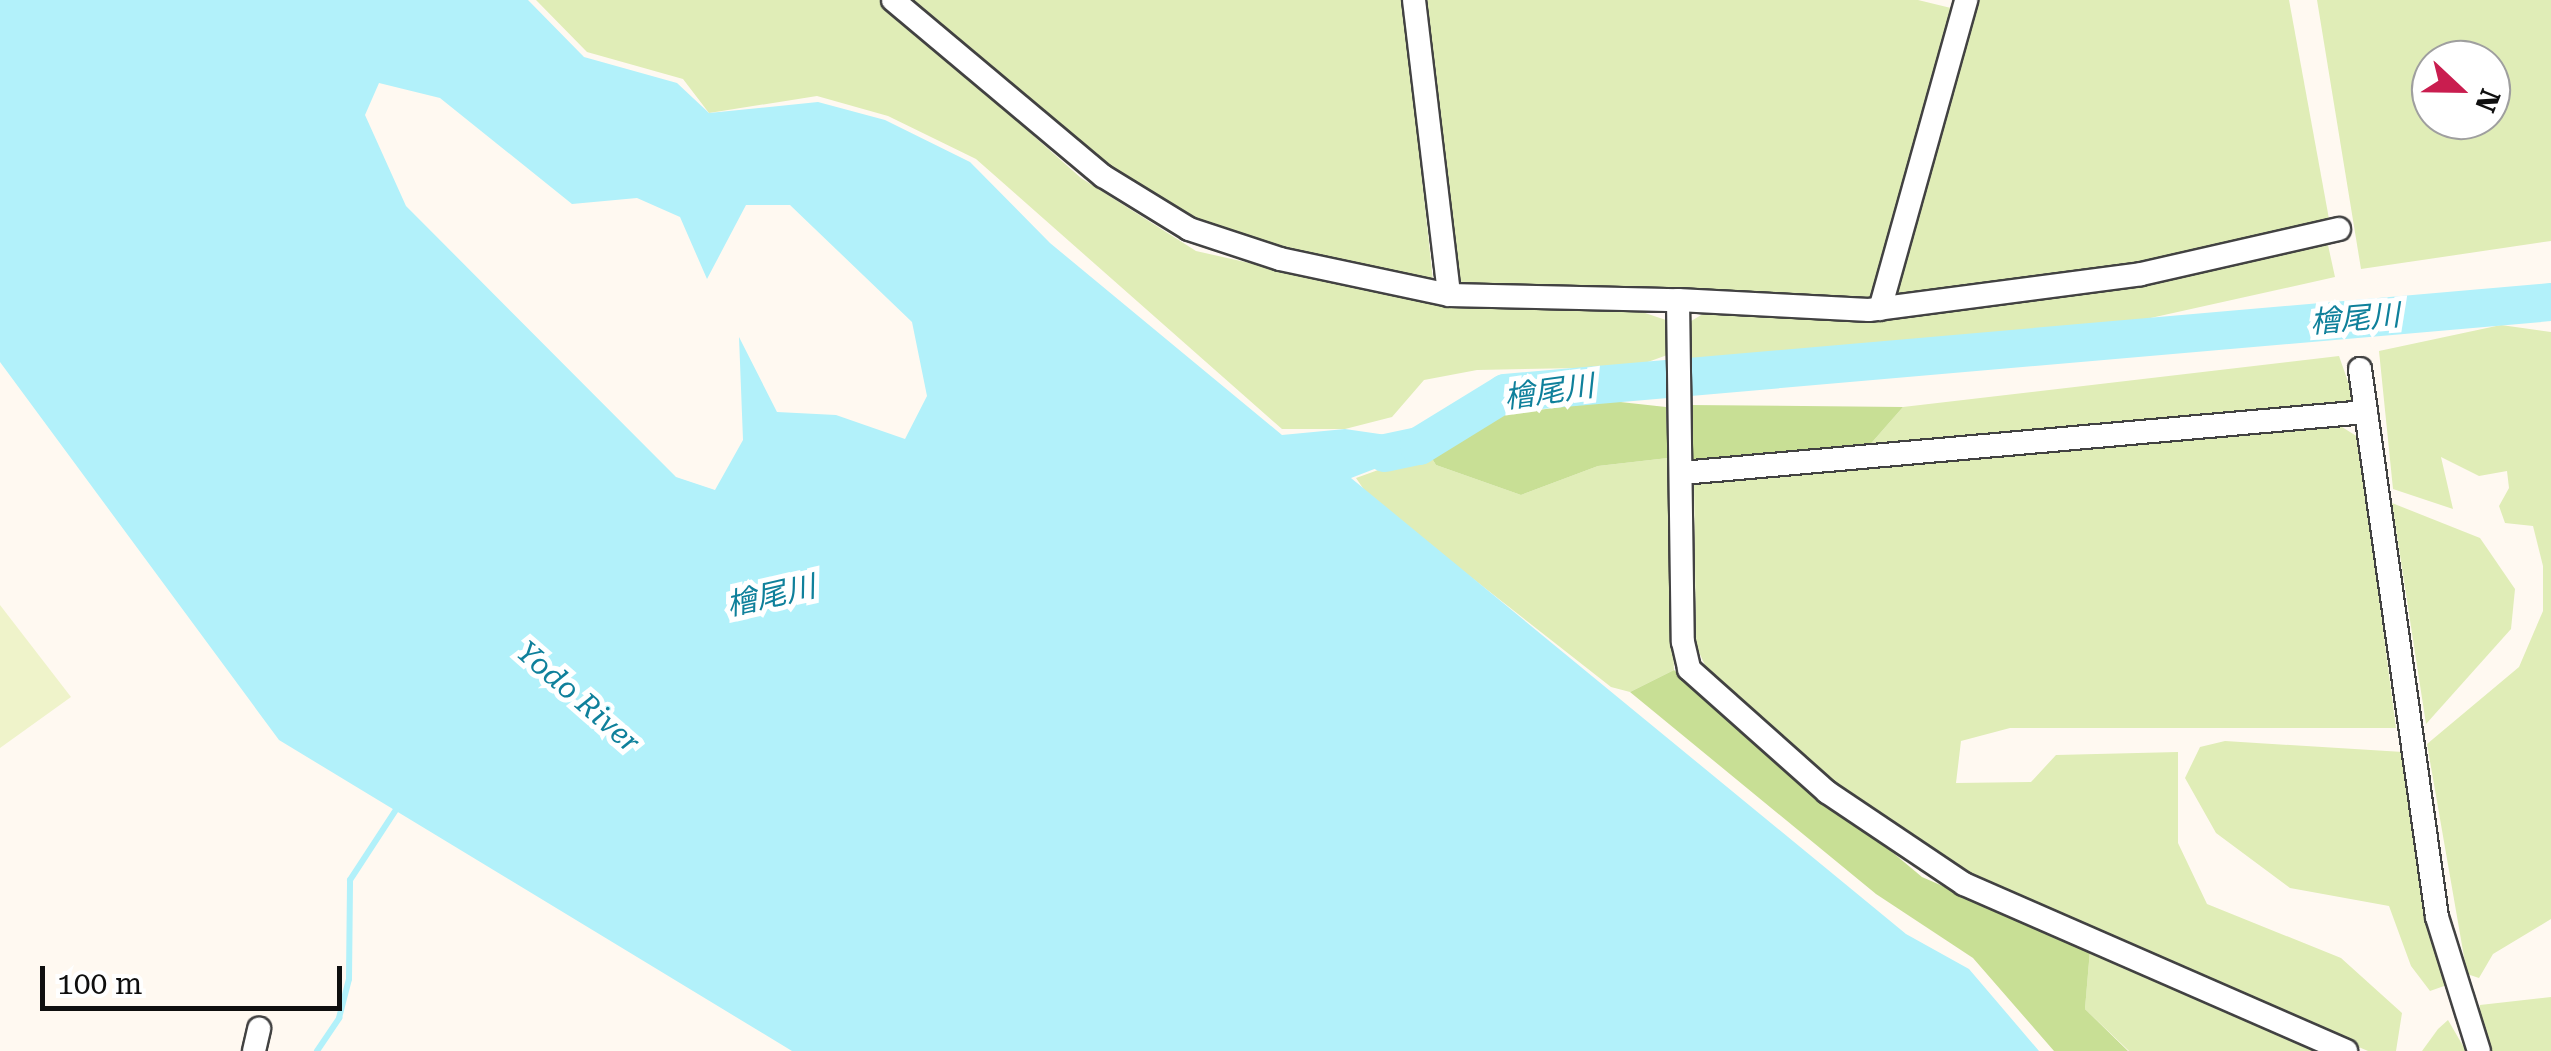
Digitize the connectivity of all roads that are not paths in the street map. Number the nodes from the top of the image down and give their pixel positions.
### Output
1 (893, 0) edge
2 (1414, 0) edge
3 (1961, 1) edge
4 (2338, 229) dead end
5 (1449, 295) junction
6 (1880, 309) junction
7 (1679, 311) junction
8 (2360, 369) dead end
9 (2366, 412) junction
10 (1682, 473) junction
11 (2346, 1051) edge
12 (2479, 1051) edge

1 - 5 street
2 - 5 street
3 - 6 street
4 - 6 street
5 - 7 street
6 - 7 street
7 - 10 street
8 - 9 street
9 - 10 street
9 - 12 street
10 - 11 street

